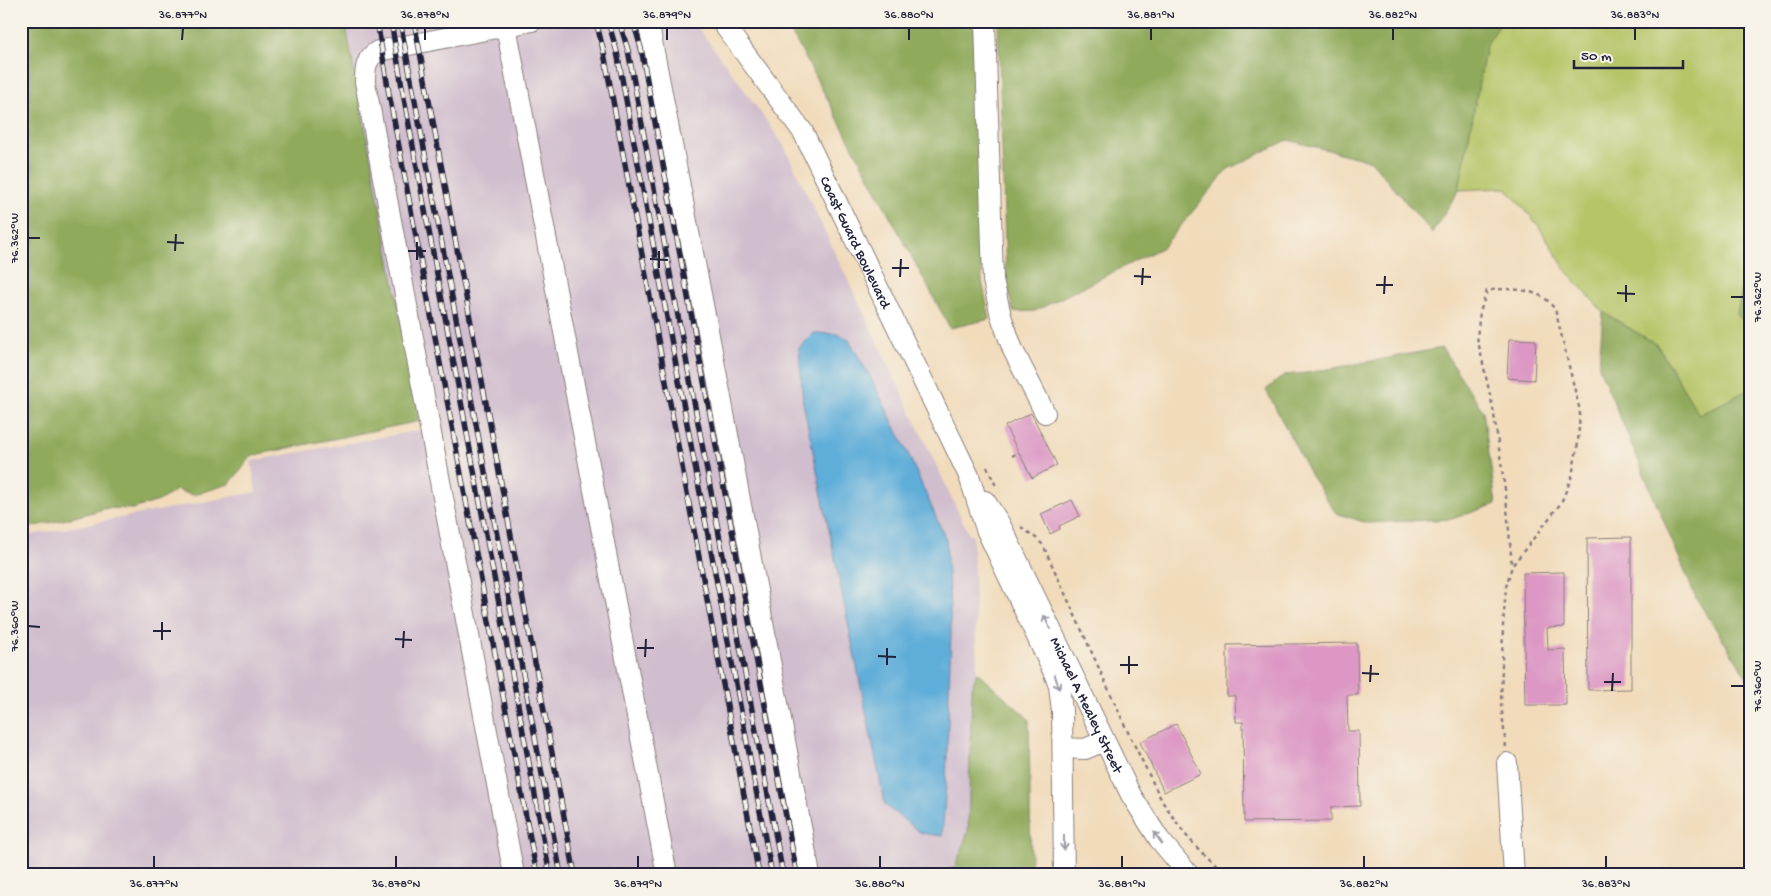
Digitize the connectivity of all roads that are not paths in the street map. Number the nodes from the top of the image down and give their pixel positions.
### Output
1 (532, 21) edge
2 (648, 21) edge
3 (721, 21) edge
4 (985, 21) edge
5 (506, 26) junction
6 (1045, 413) dead end
7 (1001, 525) junction
8 (1104, 741) junction
9 (1063, 748) junction
10 (1508, 763) road end
11 (514, 875) edge
12 (667, 875) edge
13 (810, 875) edge
14 (1064, 875) edge
15 (1189, 875) edge
16 (1514, 875) edge

1 - 5 street
2 - 13 street
3 - 7 street, Coast Guard Boulevard
4 - 6 street
5 - 11 street
5 - 12 street
8 -> 7 street, Michael A Healey Street
7 -> 9 street
8 - 9 street
15 -> 8 street, Michael A Healey Street
9 -> 14 street
10 - 16 street

